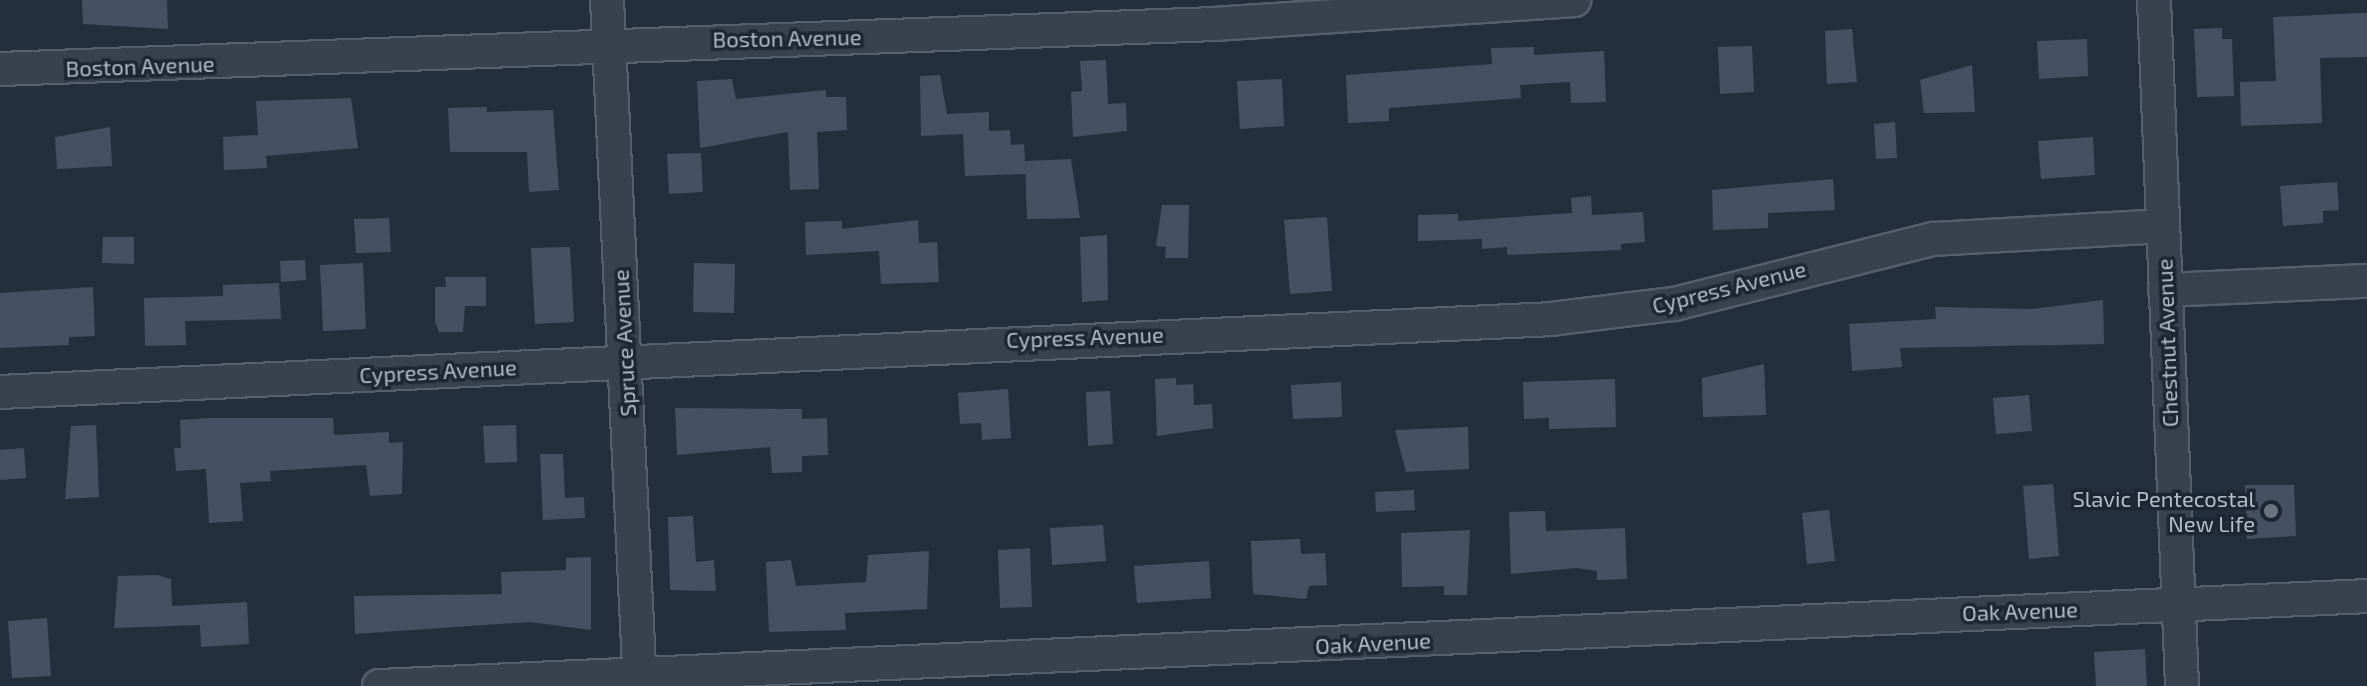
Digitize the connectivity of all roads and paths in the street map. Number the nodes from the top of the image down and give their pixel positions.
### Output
1 (607, 0) edge
2 (1574, 0) edge
3 (2154, 0) edge
4 (608, 44) junction
5 (0, 69) edge
6 (2162, 226) junction
7 (2367, 281) edge
8 (2165, 290) junction
9 (626, 359) junction
10 (0, 392) edge
11 (2367, 596) edge
12 (2178, 605) junction
13 (639, 679) edge
14 (379, 686) edge
15 (2182, 686) edge

1 - 4 street, Spruce Avenue
2 - 4 street, Boston Avenue
3 - 6 street, Chestnut Avenue
4 - 5 street, Boston Avenue
4 - 9 street, Spruce Avenue
6 - 8 street, Chestnut Avenue
6 - 9 street, Cypress Avenue
7 - 8 street
8 - 12 street, Chestnut Avenue
9 - 10 street, Cypress Avenue
9 - 13 street, Spruce Avenue
11 - 12 street, Oak Avenue
12 - 13 street, Oak Avenue
12 - 15 street, Chestnut Avenue
13 - 14 street, Oak Avenue

